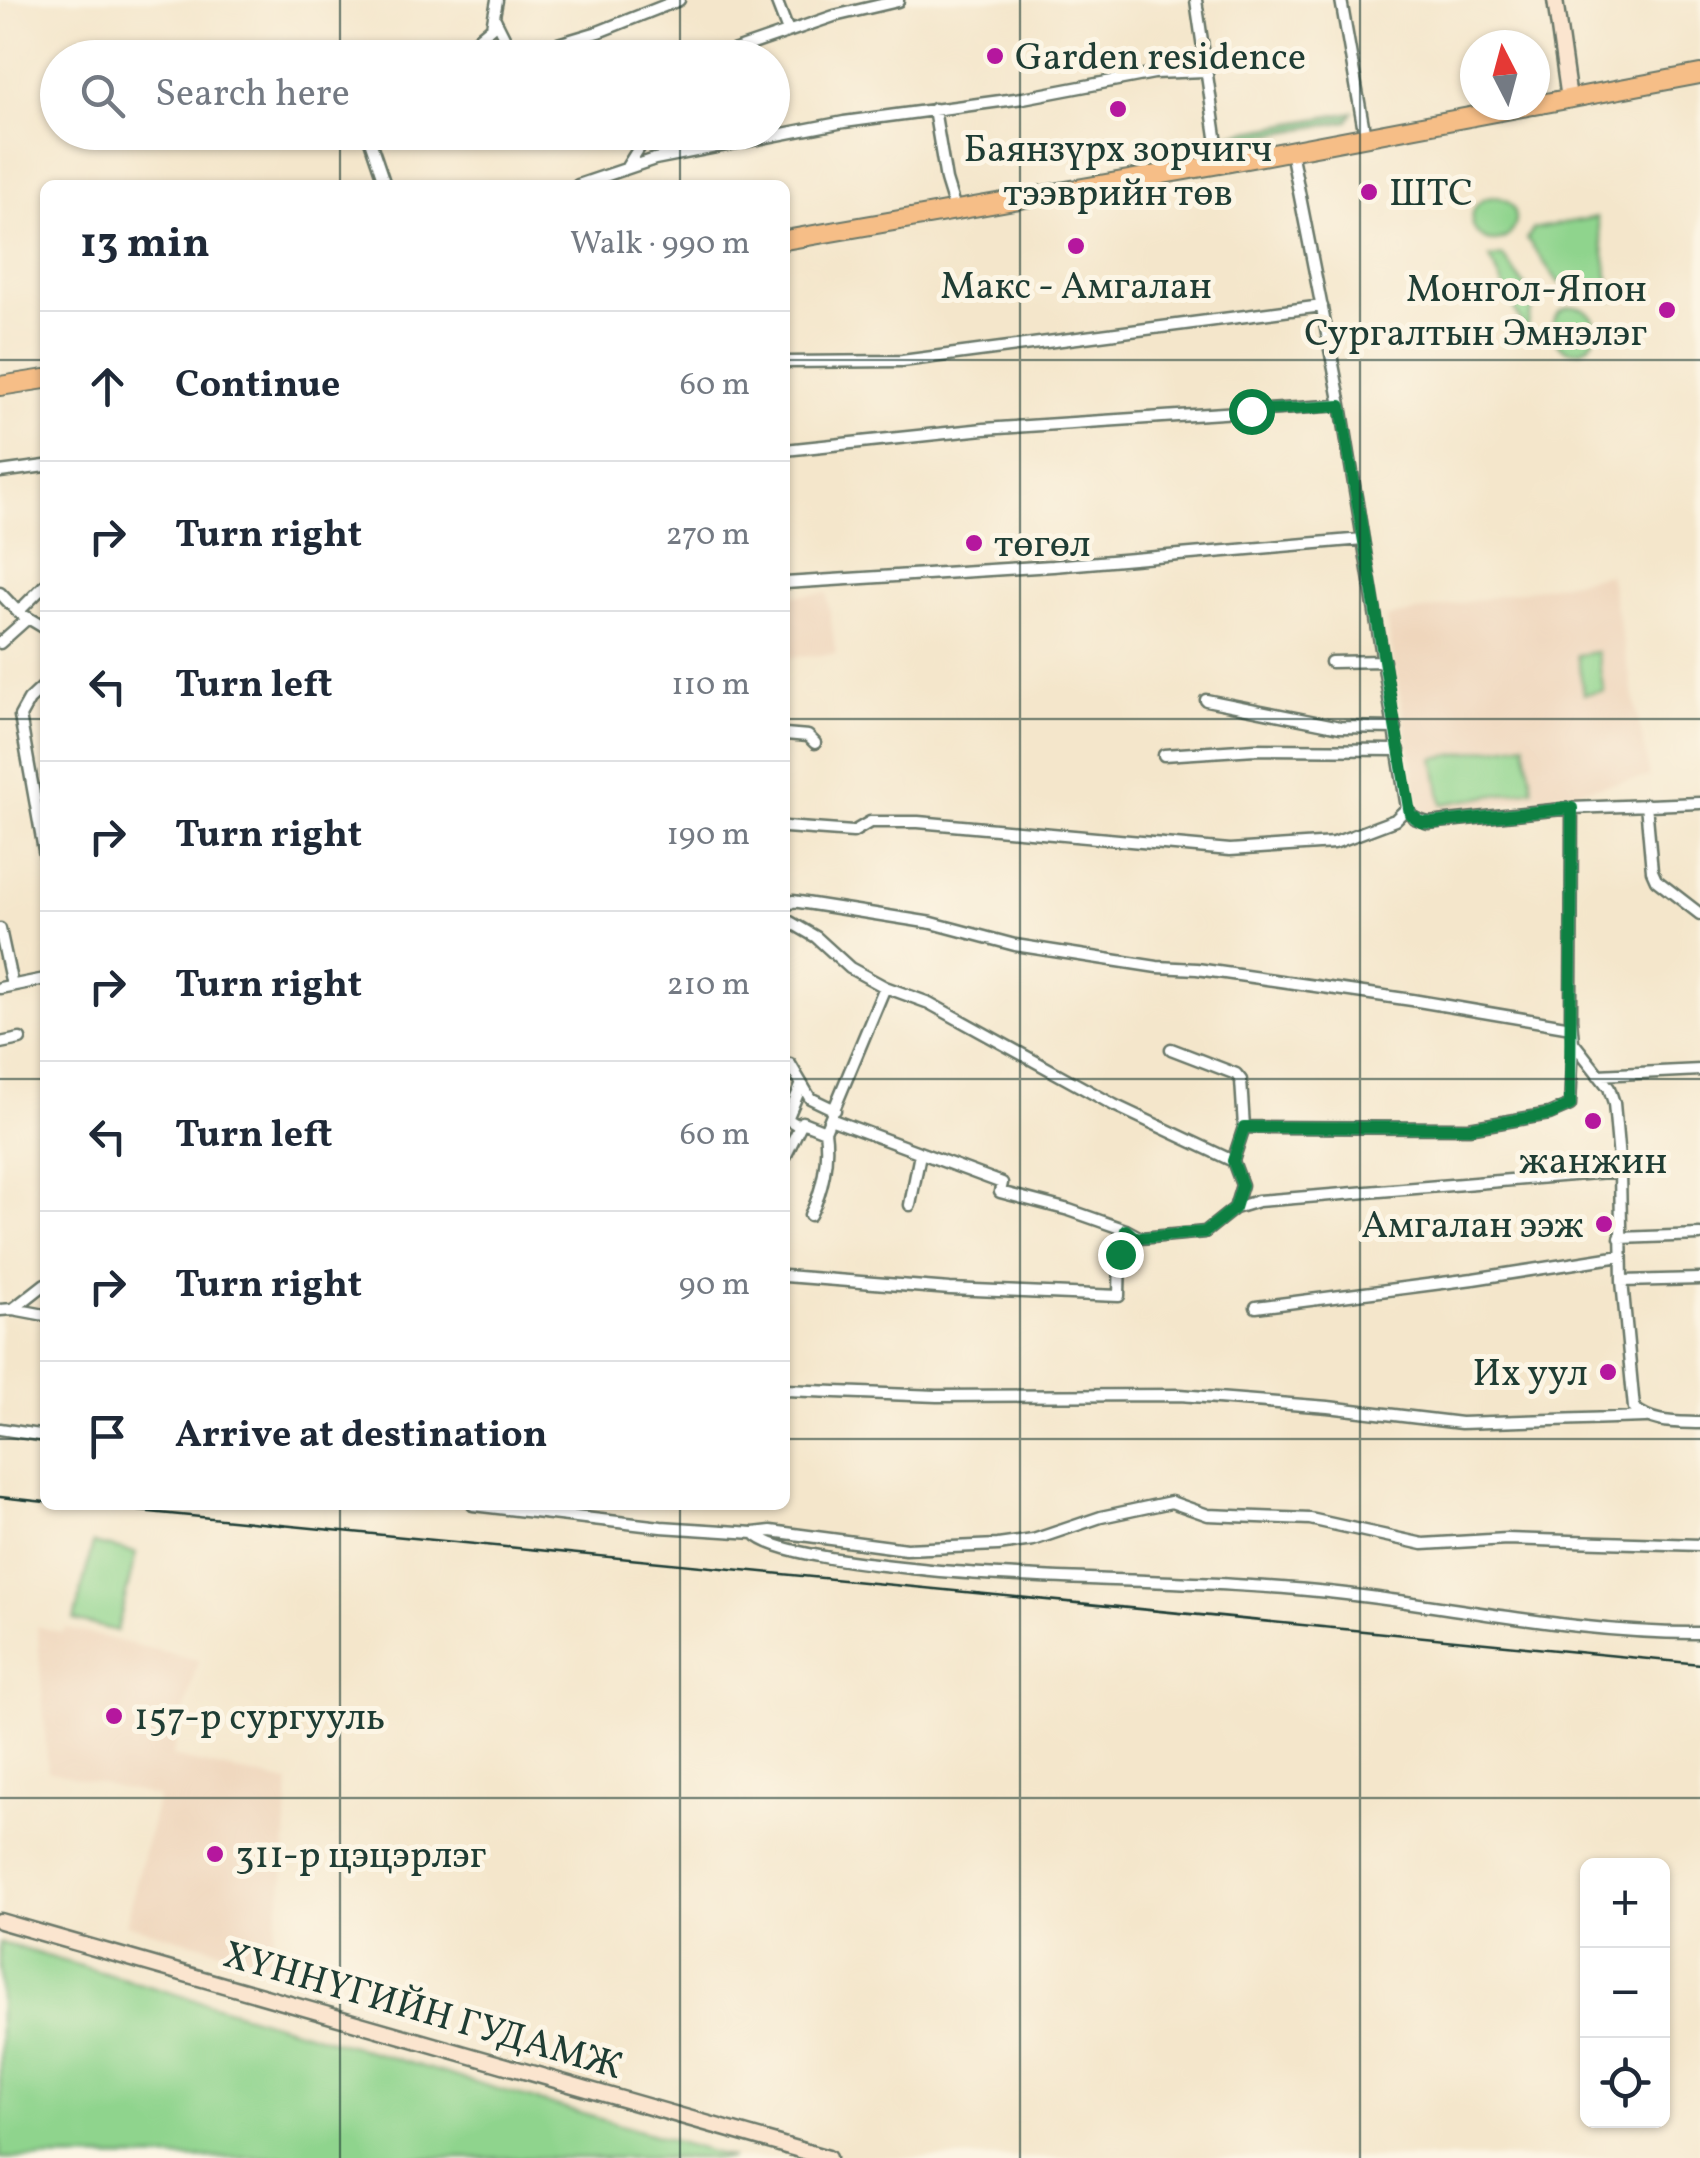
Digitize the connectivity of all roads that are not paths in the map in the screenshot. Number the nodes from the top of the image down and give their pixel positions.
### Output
1 (497, 0) edge
2 (679, 0) edge
3 (776, 0) edge
4 (1196, 0) edge
5 (1341, 0) edge
6 (1555, 0) edge
7 (898, 2) edge
8 (495, 19) junction
9 (788, 31) junction
10 (478, 40) edge
11 (506, 40) edge
12 (572, 40) edge
13 (763, 40) edge
14 (1205, 71) junction
15 (1700, 74) edge
16 (1569, 99) junction
17 (1550, 102) edge
18 (934, 109) junction
19 (1460, 119) edge
20 (790, 133) edge
21 (1365, 136) junction
22 (373, 150) edge
23 (638, 150) edge
24 (711, 150) edge
25 (1292, 150) junction
26 (1220, 164) junction
27 (626, 168) junction
28 (384, 180) edge
29 (592, 180) edge
30 (955, 209) junction
31 (790, 239) edge
32 (1322, 306) junction
33 (790, 362) edge
34 (40, 380) edge
35 (0, 386) edge
36 (1341, 406) junction
37 (790, 449) edge
38 (40, 467) edge
39 (0, 472) edge
40 (1363, 539) junction
41 (790, 583) edge
42 (0, 593) edge
43 (40, 593) edge
44 (23, 615) junction
45 (40, 625) edge
46 (0, 643) edge
47 (1384, 661) junction
48 (1331, 662) dead end
49 (40, 691) edge
50 (1206, 700) dead end
51 (1396, 728) junction
52 (790, 734) edge
53 (816, 743) dead end
54 (1399, 750) junction
55 (1164, 755) dead end
56 (1700, 803) edge
57 (1646, 804) junction
58 (1407, 808) junction
59 (1572, 808) junction
60 (40, 828) edge
61 (790, 828) edge
62 (790, 903) edge
63 (1700, 914) edge
64 (790, 922) edge
65 (0, 929) edge
66 (40, 980) edge
67 (6, 986) edge
68 (885, 987) junction
69 (1572, 1028) junction
70 (20, 1039) dead end
71 (1573, 1042) junction
72 (0, 1043) edge
73 (1172, 1049) dead end
74 (790, 1064) dead end
75 (1700, 1070) edge
76 (1598, 1074) junction
77 (801, 1086) junction
78 (790, 1112) edge
79 (832, 1114) junction
80 (790, 1121) edge
81 (800, 1126) junction
82 (1244, 1127) junction
83 (825, 1131) junction
84 (790, 1147) edge
85 (920, 1154) junction
86 (1233, 1161) junction
87 (1620, 1171) junction
88 (910, 1205) dead end
89 (1235, 1208) junction
90 (810, 1216) dead end
91 (1126, 1230) junction
92 (1700, 1235) edge
93 (1620, 1238) junction
94 (1621, 1256) junction
95 (790, 1276) edge
96 (1700, 1279) edge
97 (1622, 1281) junction
98 (40, 1288) edge
99 (1256, 1307) dead end
100 (13, 1309) junction
101 (0, 1310) edge
102 (40, 1314) edge
103 (790, 1390) edge
104 (1645, 1417) junction
105 (1700, 1423) edge
106 (0, 1429) edge
107 (40, 1435) edge
108 (516, 1510) edge
109 (754, 1533) junction
110 (1700, 1545) edge
111 (1700, 1634) edge
112 (0, 1921) edge
113 (828, 2158) edge

1 - 8 street
2 - 12 street
3 - 9 street
4 - 14 street
5 - 21 street
6 - 16 main road
7 - 9 street
8 - 10 street
8 - 11 street
9 - 13 street
14 - 18 street
14 - 26 street
15 - 16 highway
16 - 17 highway
18 - 20 street
18 - 30 street
19 - 21 highway
21 - 25 highway
22 - 28 street
23 - 27 street
24 - 27 street
25 - 26 highway
25 - 32 street
26 - 30 highway
27 - 29 street
30 - 31 highway
32 - 33 street
32 - 36 street
34 - 35 highway
36 - 37 street
36 - 40 street
38 - 39 street
40 - 41 street
40 - 47 street
42 - 44 street
43 - 44 street
44 - 45 street
44 - 46 street
47 - 48 street
47 - 51 street
49 - 60 street
50 - 51 street
51 - 54 street
52 - 53 street
54 - 55 street
54 - 58 street
56 - 57 street
57 - 59 street
57 - 63 street
58 - 59 street
58 - 61 street
59 - 69 street
62 - 69 street
64 - 68 street
65 - 67 street
66 - 67 street
68 - 79 street
68 - 86 street
69 - 71 street
70 - 72 street
71 - 76 street
71 - 82 street
73 - 82 street
74 - 77 street
75 - 76 street
76 - 87 street
77 - 78 street
77 - 79 street
79 - 83 street
79 - 85 street
80 - 81 street
81 - 83 street
81 - 84 street
82 - 86 street
83 - 90 street
85 - 88 street
85 - 91 street
86 - 89 street
87 - 89 street
87 - 93 street
89 - 91 street
91 - 95 street
92 - 93 street
93 - 94 street
94 - 97 street
94 - 99 street
96 - 97 street
97 - 104 street
98 - 100 street
100 - 101 street
100 - 102 street
103 - 104 street
104 - 105 street
106 - 107 street
108 - 109 street
109 - 110 street
109 - 111 street
112 - 113 main road, ХҮННҮГИЙН ГУДАМЖ

